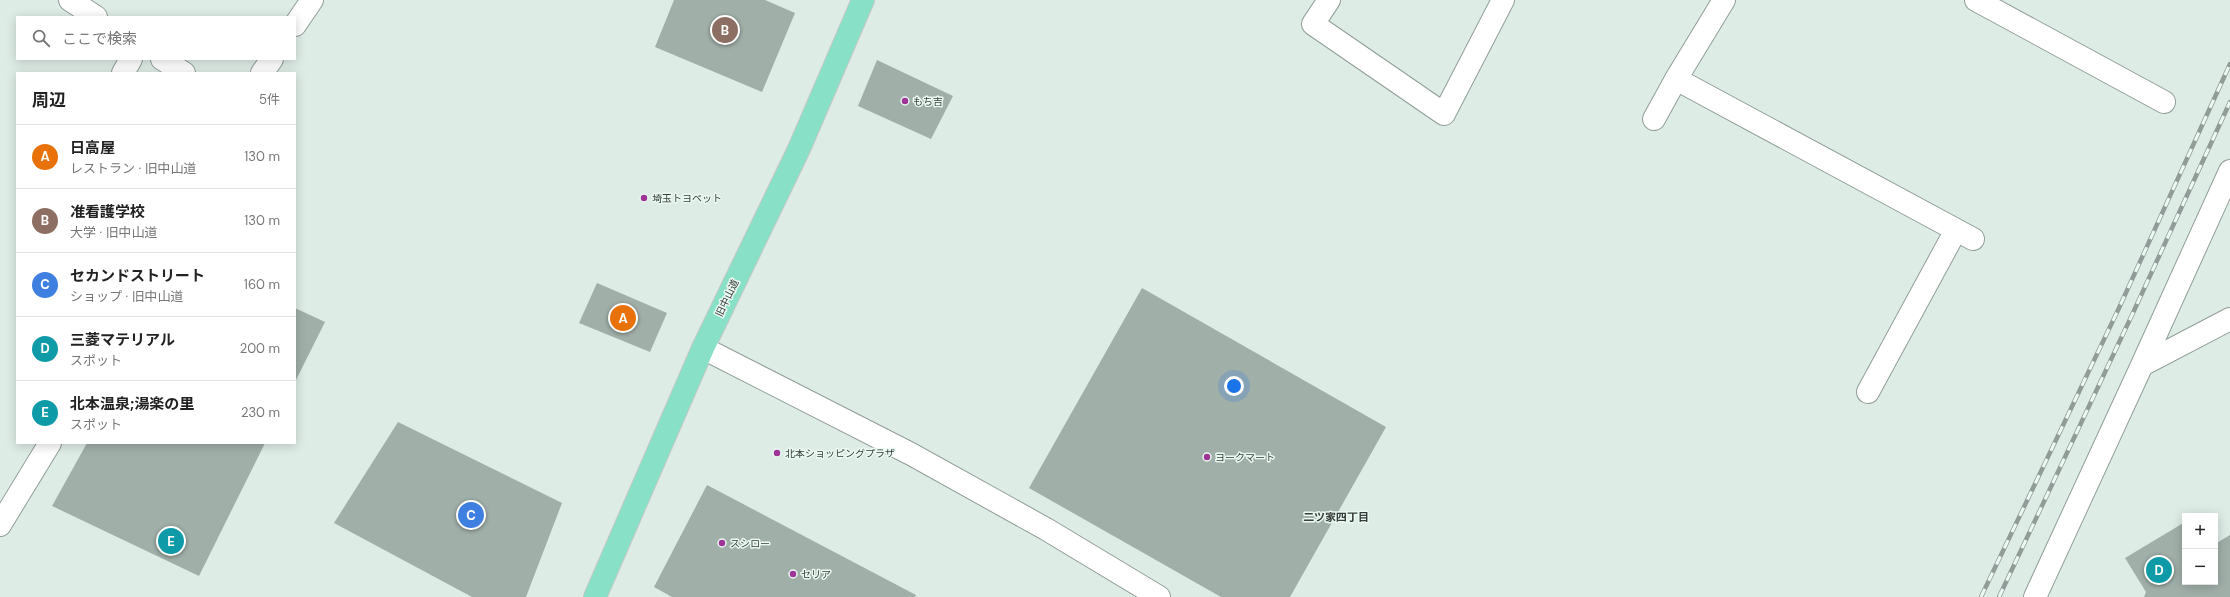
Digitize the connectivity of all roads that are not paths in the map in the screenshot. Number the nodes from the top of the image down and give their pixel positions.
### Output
1 (70, 0) edge
2 (312, 0) edge
3 (863, 0) edge
4 (1329, 0) edge
5 (1503, 0) edge
6 (1724, 0) edge
7 (1976, 0) edge
8 (94, 16) edge
9 (296, 24) edge
10 (130, 60) edge
11 (164, 60) edge
12 (271, 60) edge
13 (124, 72) edge
14 (182, 72) edge
15 (263, 72) edge
16 (1676, 79) junction
17 (2164, 102) dead end
18 (1654, 119) dead end
19 (2230, 171) edge
20 (2230, 319) edge
21 (703, 348) junction
22 (2142, 366) junction
23 (1868, 392) dead end
24 (49, 444) edge
25 (0, 525) edge
26 (595, 597) edge
27 (1159, 597) edge
28 (2035, 597) edge

1 - 8 street
2 - 9 street
3 - 21 main road, 旧中山道
4 - 5 street
6 - 16 street
7 - 17 street
10 - 13 street
11 - 14 street
12 - 15 street
16 - 18 street
16 - 23 street
19 - 22 street
20 - 22 street
21 - 26 main road, 旧中山道
21 - 27 street
22 - 28 street
24 - 25 street

